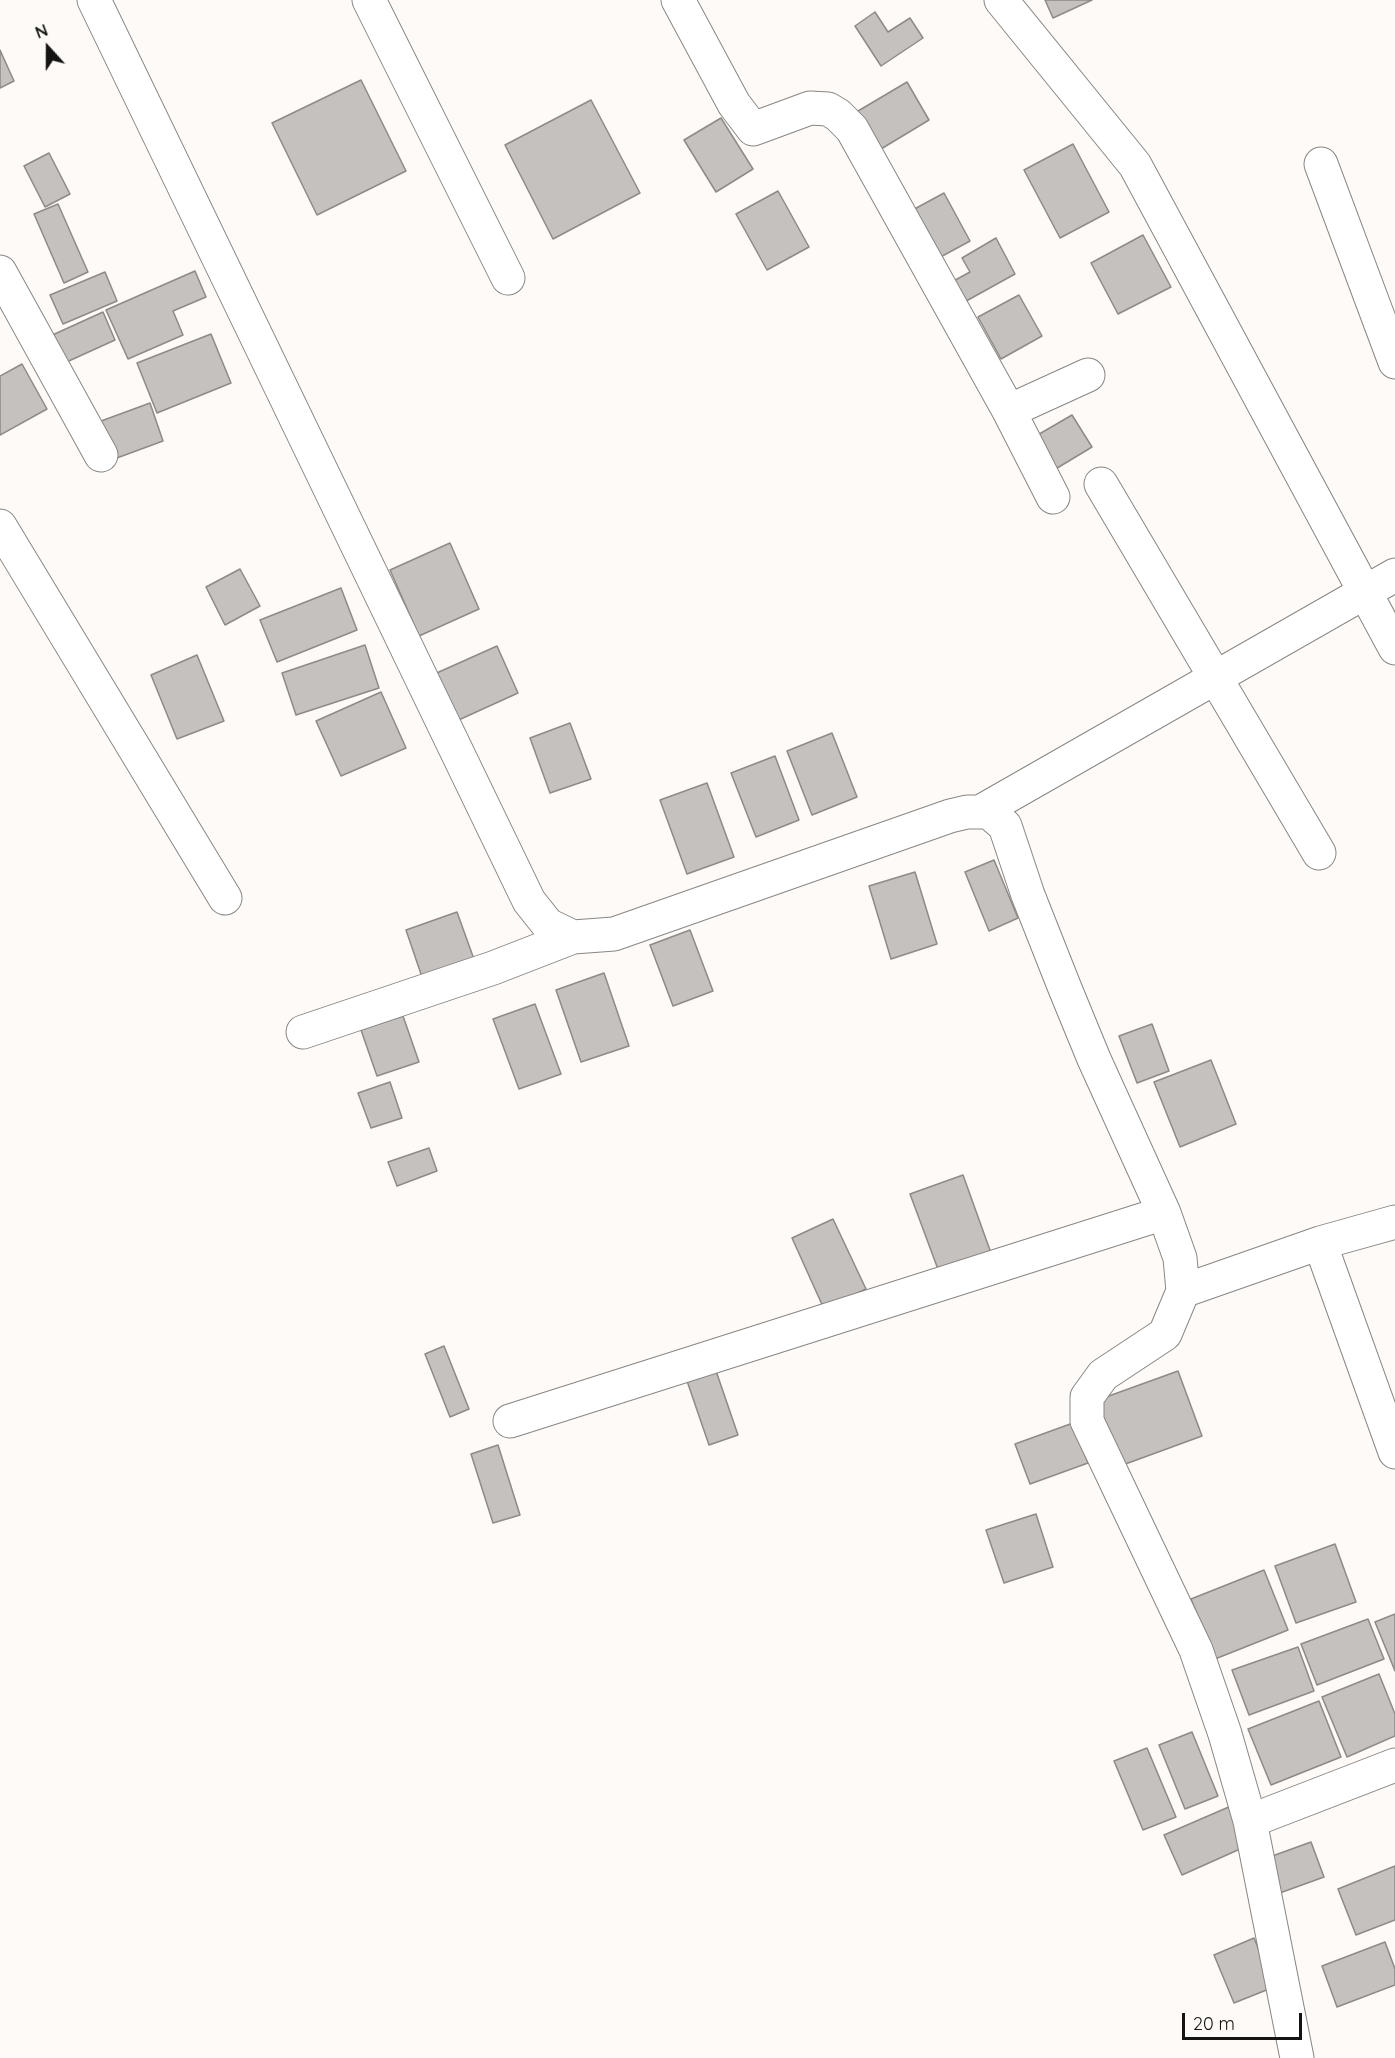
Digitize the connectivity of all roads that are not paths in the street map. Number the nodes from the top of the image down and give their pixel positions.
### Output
1 (94, 0) edge
2 (369, 0) edge
3 (678, 0) edge
4 (1001, 0) edge
5 (1321, 164) dead end
6 (0, 272) edge
7 (508, 278) dead end
8 (1395, 362) edge
9 (1088, 375) dead end
10 (1009, 411) junction
11 (101, 455) dead end
12 (1101, 484) dead end
13 (1053, 496) dead end
14 (0, 526) edge
15 (1395, 575) edge
16 (1365, 592) junction
17 (1395, 648) edge
18 (1215, 677) junction
19 (980, 812) junction
20 (1319, 853) dead end
21 (225, 898) dead end
22 (573, 938) junction
23 (303, 1032) dead end
24 (1164, 1213) junction
25 (1395, 1222) edge
26 (1320, 1243) junction
27 (1183, 1291) junction
28 (510, 1421) dead end
29 (1395, 1452) edge
30 (1395, 1765) edge
31 (1250, 1821) junction
32 (1297, 2058) edge

1 - 22 street
2 - 7 street
3 - 10 street
4 - 16 street
5 - 8 street
6 - 11 street
9 - 10 street
10 - 13 street
12 - 18 street
14 - 21 street
15 - 16 street
16 - 17 street
16 - 18 street
18 - 19 street
18 - 20 street
19 - 22 street
19 - 24 street
22 - 23 street
24 - 27 street
24 - 28 street
25 - 26 street
26 - 27 street
26 - 29 street
27 - 31 street
30 - 31 street
31 - 32 street

